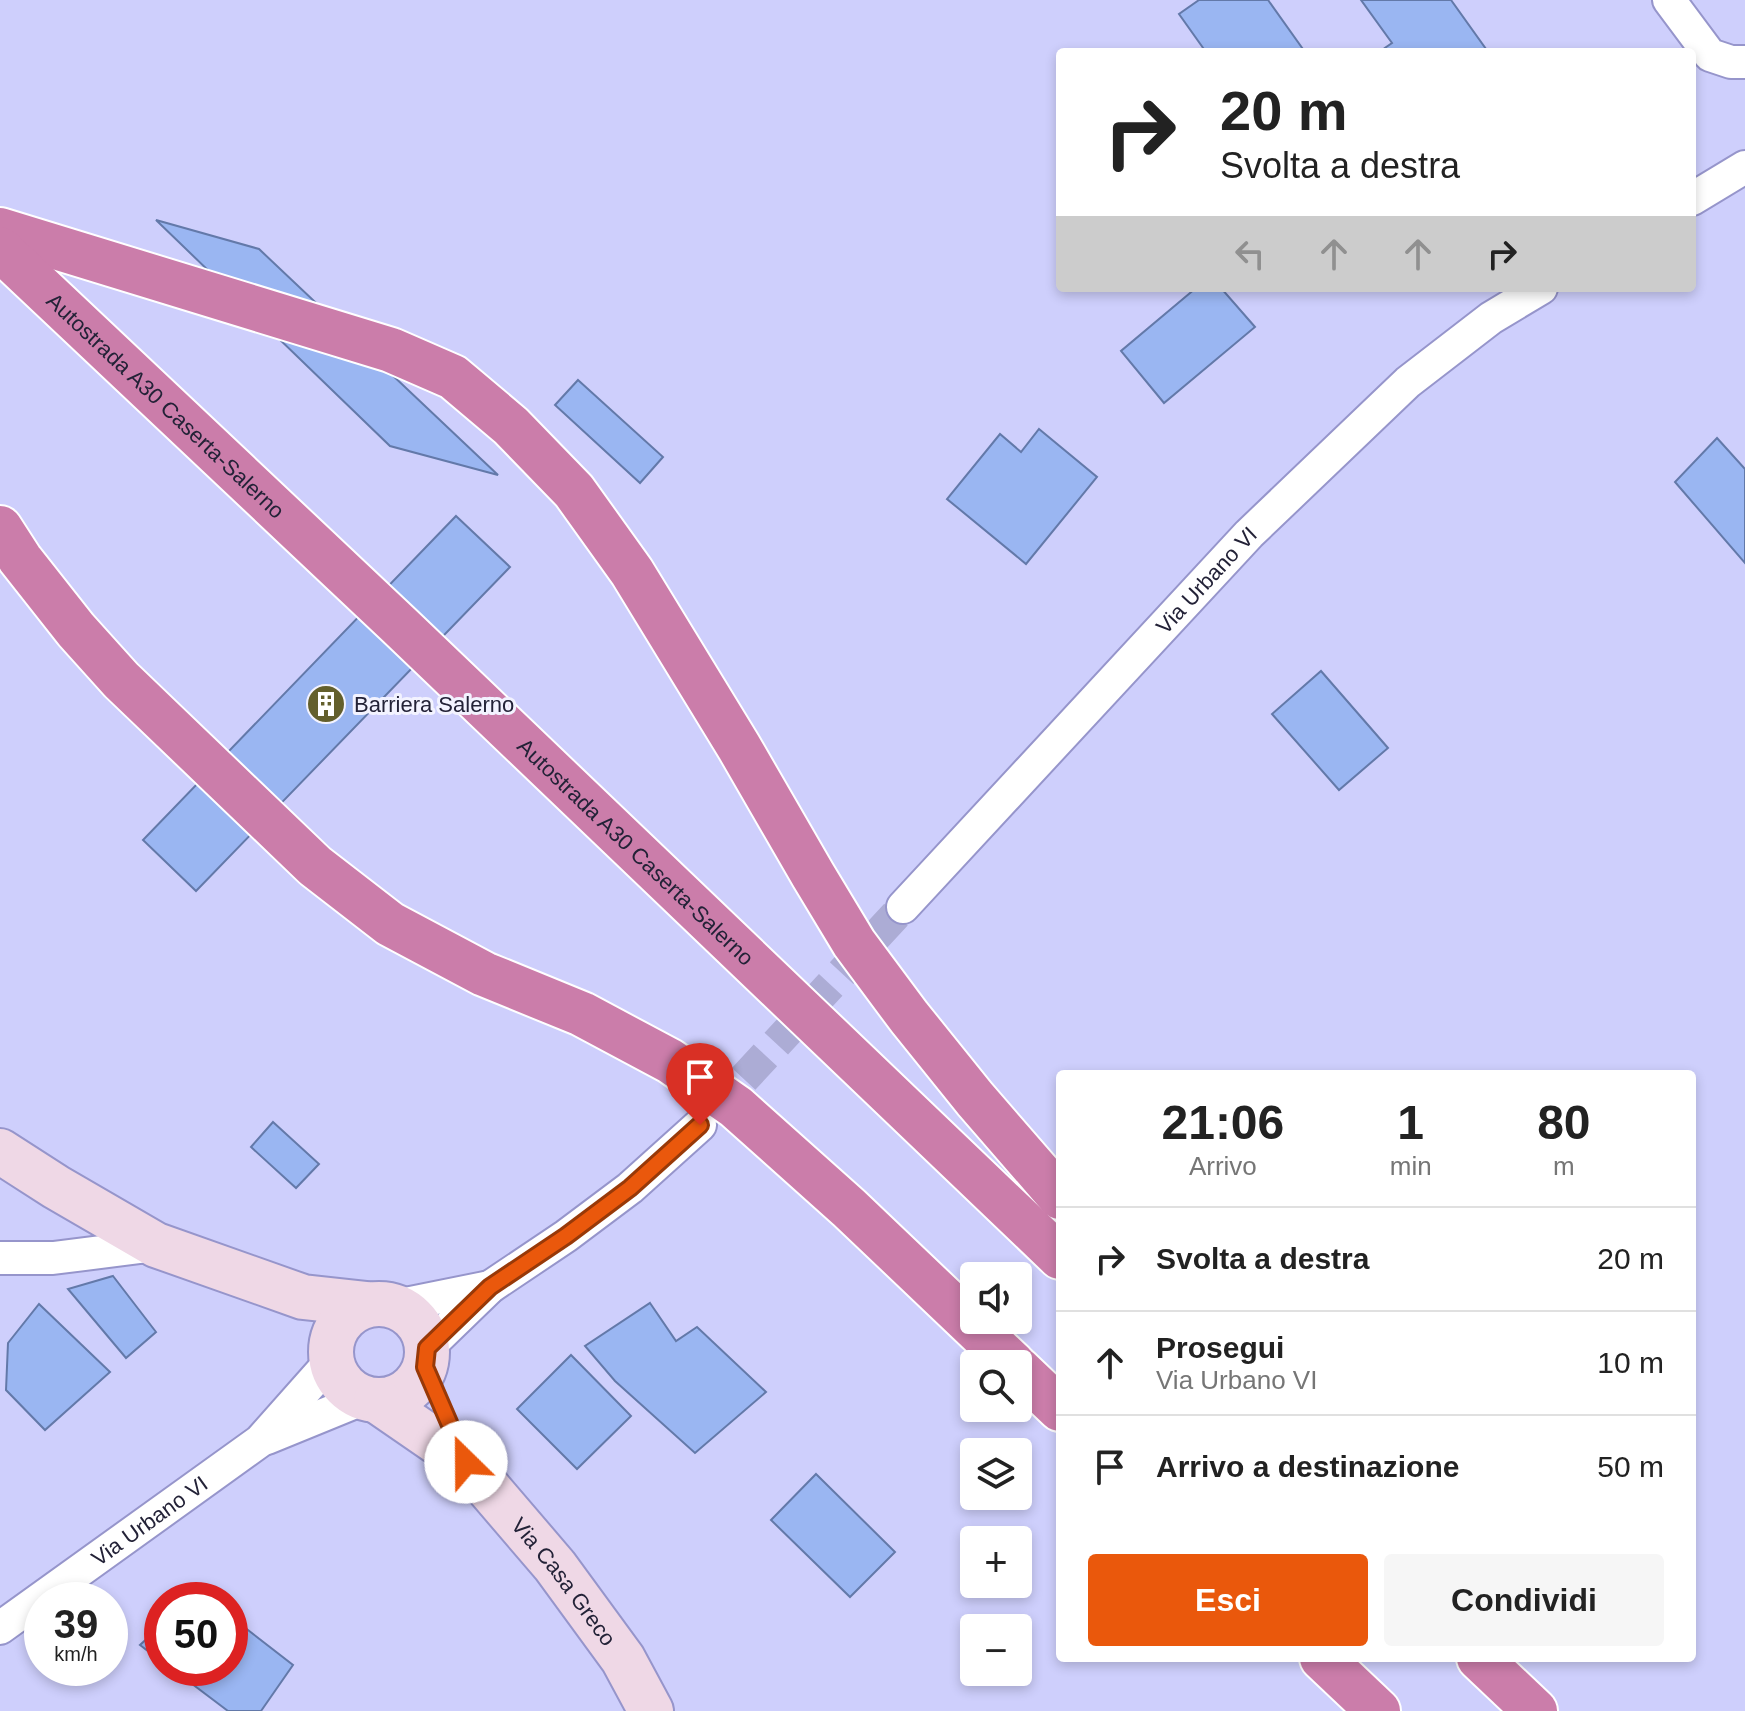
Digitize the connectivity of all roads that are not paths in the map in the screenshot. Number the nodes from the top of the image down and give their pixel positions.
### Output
1 (1669, 0) edge
2 (1745, 62) edge
3 (1745, 167) edge
4 (1696, 197) edge
5 (0, 230) edge
6 (0, 249) edge
7 (1534, 292) edge
8 (0, 528) edge
9 (903, 907) tunnel mouth
10 (700, 1125) tunnel mouth
11 (0, 1151) edge
12 (1056, 1192) edge
13 (156, 1245) junction
14 (1056, 1253) edge
15 (0, 1258) edge
16 (490, 1287) junction
17 (303, 1297) junction
18 (382, 1305) junction
19 (998, 1350) edge
20 (330, 1355) junction
21 (426, 1357) junction
22 (1032, 1382) edge
23 (370, 1399) junction
24 (1056, 1405) edge
25 (260, 1441) junction
26 (466, 1462) junction
27 (0, 1628) edge
28 (1326, 1662) edge
29 (1483, 1662) edge
30 (651, 1711) edge
31 (1378, 1711) edge
32 (1535, 1711) edge

1 - 2 street
3 - 4 street
5 - 12 highway
6 - 14 highway, Autostrada A30 Caserta-Salerno
7 - 9 street, Via Urbano VI
8 - 19 highway
10 - 16 street
11 - 13 main road
13 - 15 street
13 - 17 main road
16 - 18 street
16 - 21 street
17 - 18 main road
17 - 20 main road
18 - 20 main road
18 - 21 main road
20 - 23 main road
20 - 25 street, Via Urbano VI
21 - 23 main road
21 - 26 main road
22 - 24 highway
23 - 25 street, Via Urbano VI
23 - 26 main road
25 - 27 street, Via Urbano VI
26 - 30 main road, Via Casa Greco
28 - 31 highway
29 - 32 highway

